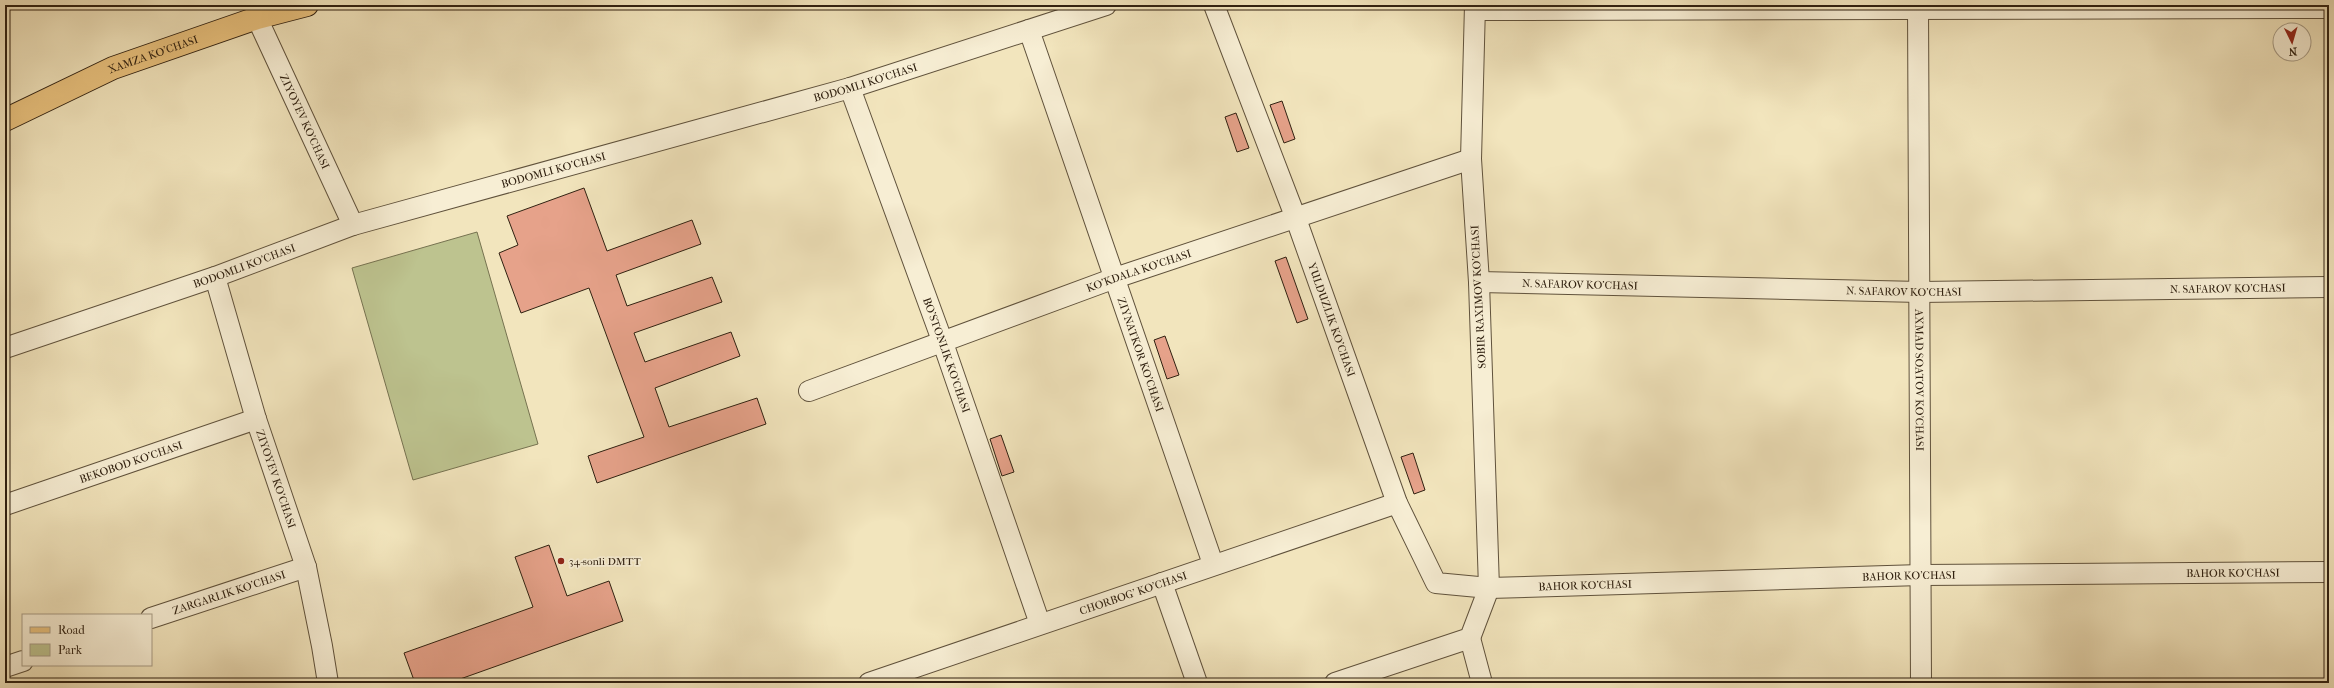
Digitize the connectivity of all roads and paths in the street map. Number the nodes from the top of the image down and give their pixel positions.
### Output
1 (307, 5) edge
2 (1106, 5) edge
3 (1214, 5) edge
4 (1475, 7) edge
5 (1918, 7) edge
6 (2329, 8) edge
7 (257, 18) junction
8 (1029, 30) junction
9 (850, 88) junction
10 (5, 120) edge
11 (1471, 159) junction
12 (1295, 216) junction
13 (353, 225) junction
14 (215, 277) junction
15 (1115, 278) junction
16 (1479, 282) junction
17 (2329, 287) edge
18 (1920, 292) junction
19 (943, 343) junction
20 (5, 348) edge
21 (809, 391) dead end
22 (256, 419) junction
23 (1397, 504) junction
24 (5, 505) edge
25 (1214, 564) junction
26 (306, 567) junction
27 (2329, 572) edge
28 (1921, 575) junction
29 (1162, 583) junction
30 (1489, 588) junction
31 (152, 618) edge
32 (1040, 624) junction
33 (1470, 638) junction
34 (22, 661) edge
35 (5, 667) edge
36 (328, 683) edge
37 (868, 683) edge
38 (1197, 683) edge
39 (1335, 683) edge
40 (1482, 683) edge
41 (1921, 683) edge

1 - 7 main road, XAMZA KO'CHASI
2 - 8 street, BODOMLI KO'CHASI
3 - 12 street, YULDUZLIK KO'CHASI
4 - 5 street
4 - 11 street, SOBIR RAXIMOV KO'CHASI
5 - 6 street
5 - 18 street, AXMAD SOATOV KO'CHASI
7 - 10 main road, XAMZA KO'CHASI
7 - 13 street, ZIYOYEV KO'CHASI
8 - 9 street, BODOMLI KO'CHASI
8 - 15 street, ZIYNATKOR KO'CHASI
9 - 13 street, BODOMLI KO'CHASI
9 - 19 street, BO'STONLIK KO'CHASI
11 - 12 street, KO'KDALA KO'CHASI
11 - 16 street, SOBIR RAXIMOV KO'CHASI
12 - 15 street, KO'KDALA KO'CHASI
12 - 23 street, YULDUZLIK KO'CHASI
13 - 14 street, BODOMLI KO'CHASI
14 - 20 street, BODOMLI KO'CHASI
14 - 22 street, ZIYOYEV KO'CHASI
15 - 19 street, KO'KDALA KO'CHASI
15 - 25 street, ZIYNATKOR KO'CHASI
16 - 18 street, N. SAFAROV KO'CHASI
16 - 30 street, SOBIR RAXIMOV KO'CHASI
17 - 18 street, N. SAFAROV KO'CHASI
18 - 28 street, AXMAD SOATOV KO'CHASI
19 - 21 street, KO'KDALA KO'CHASI
19 - 32 street, BO'STONLIK KO'CHASI
22 - 24 street, BEKOBOD KO'CHASI
22 - 26 street, ZIYOYEV KO'CHASI
23 - 25 street, CHORBOG' KO'CHASI
23 - 30 street, YULDUZLIK KO'CHASI
25 - 29 street, CHORBOG' KO'CHASI
26 - 31 street, ZARGARLIK KO'CHASI
26 - 36 street, ZIYOYEV KO'CHASI
27 - 28 street, BAHOR KO'CHASI
28 - 30 street, BAHOR KO'CHASI
28 - 41 street, AXMAD SOATOV KO'CHASI
29 - 32 street, CHORBOG' KO'CHASI
29 - 38 street
30 - 33 street
32 - 37 street, CHORBOG' KO'CHASI
33 - 39 street
33 - 40 street
34 - 35 street

